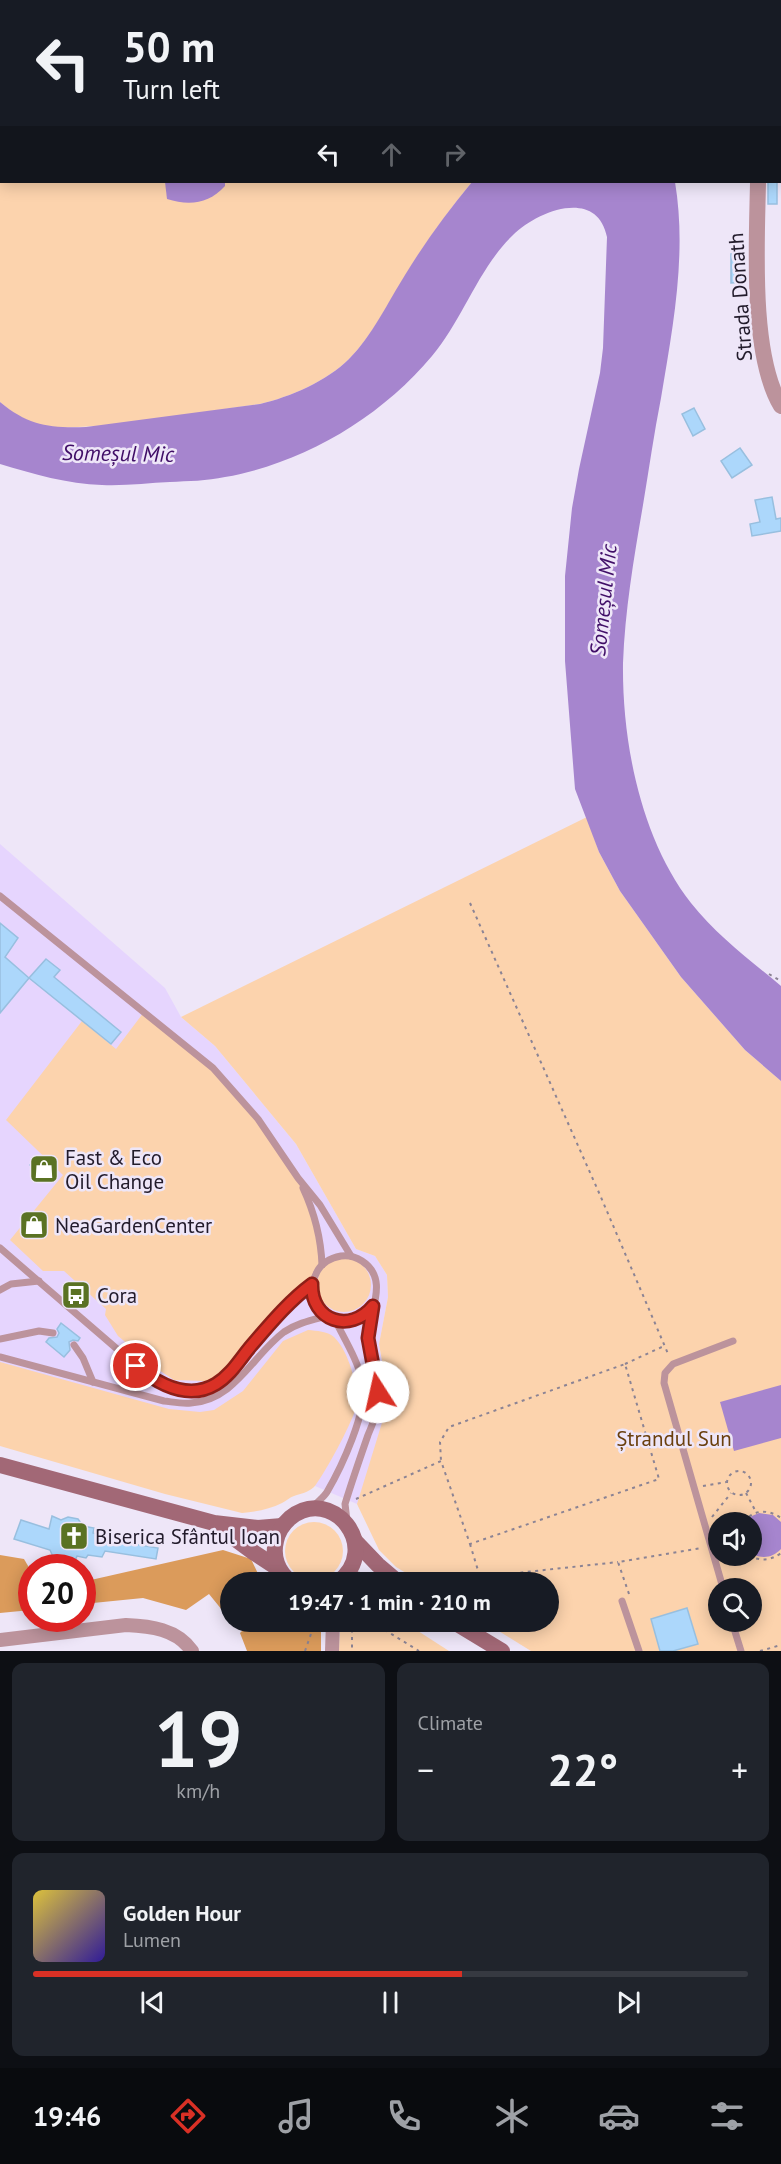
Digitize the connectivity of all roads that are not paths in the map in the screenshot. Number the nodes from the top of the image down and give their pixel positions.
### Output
1 (758, 183) edge
2 (781, 406) edge
3 (0, 896) edge
4 (298, 1178) junction
5 (0, 1248) edge
6 (351, 1256) junction
7 (322, 1265) junction
8 (39, 1281) junction
9 (312, 1284) junction
10 (0, 1290) edge
11 (373, 1306) junction
12 (331, 1318) junction
13 (53, 1333) dead end
14 (0, 1339) edge
15 (733, 1341) dead end
16 (74, 1345) dead end
17 (2, 1357) edge
18 (93, 1382) junction
19 (0, 1465) edge
20 (310, 1509) junction
21 (214, 1523) junction
22 (347, 1524) junction
23 (282, 1526) junction
24 (355, 1541) junction
25 (279, 1569) junction
26 (282, 1572) edge
27 (347, 1572) edge
28 (386, 1572) edge
29 (720, 1578) edge
30 (622, 1601) dead end
31 (471, 1632) edge
32 (735, 1632) edge
33 (0, 1640) edge
34 (192, 1651) edge
35 (502, 1651) edge
36 (639, 1651) edge
37 (741, 1651) edge

1 - 2 street, Strada Donath
3 - 4 lane
4 - 6 lane
4 - 7 lane
5 - 8 lane
6 - 7 lane
6 - 11 lane
7 - 9 lane
8 - 9 lane
8 - 10 lane
9 - 12 lane
11 - 12 lane
11 - 22 lane
12 - 18 lane
12 - 20 lane
13 - 14 lane
15 - 29 lane
16 - 18 lane
17 - 18 lane
19 - 21 main road
20 - 22 main road
20 - 23 main road
21 - 23 main road
21 - 25 main road
22 - 24 main road
23 - 25 main road
24 - 27 main road
24 - 28 main road
25 - 26 main road
30 - 36 lane
31 - 35 main road
32 - 37 lane
33 - 34 street

